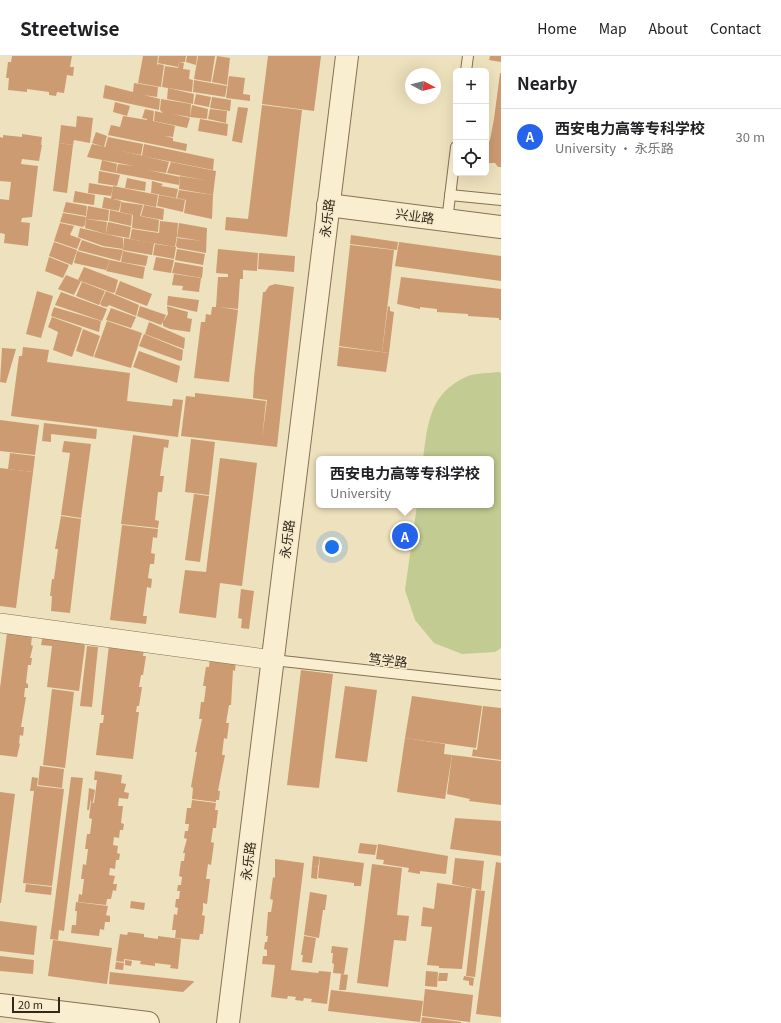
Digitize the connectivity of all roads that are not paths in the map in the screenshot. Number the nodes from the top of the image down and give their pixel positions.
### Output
1 (347, 56) edge
2 (468, 56) edge
3 (466, 68) edge
4 (453, 171) edge
5 (450, 195) junction
6 (501, 200) edge
7 (328, 205) junction
8 (447, 221) junction
9 (501, 227) edge
10 (0, 623) edge
11 (272, 660) junction
12 (501, 686) edge
13 (0, 1005) edge
14 (148, 1023) edge
15 (228, 1023) edge

1 - 7 street, 永乐路
2 - 3 lane
4 - 5 lane
5 - 6 lane
5 - 8 lane
7 - 8 street, 兴业路
7 - 11 street, 永乐路
8 - 9 street, 兴业路
10 - 11 street
11 - 12 lane, 笃学路
11 - 15 street, 永乐路
13 - 14 street

